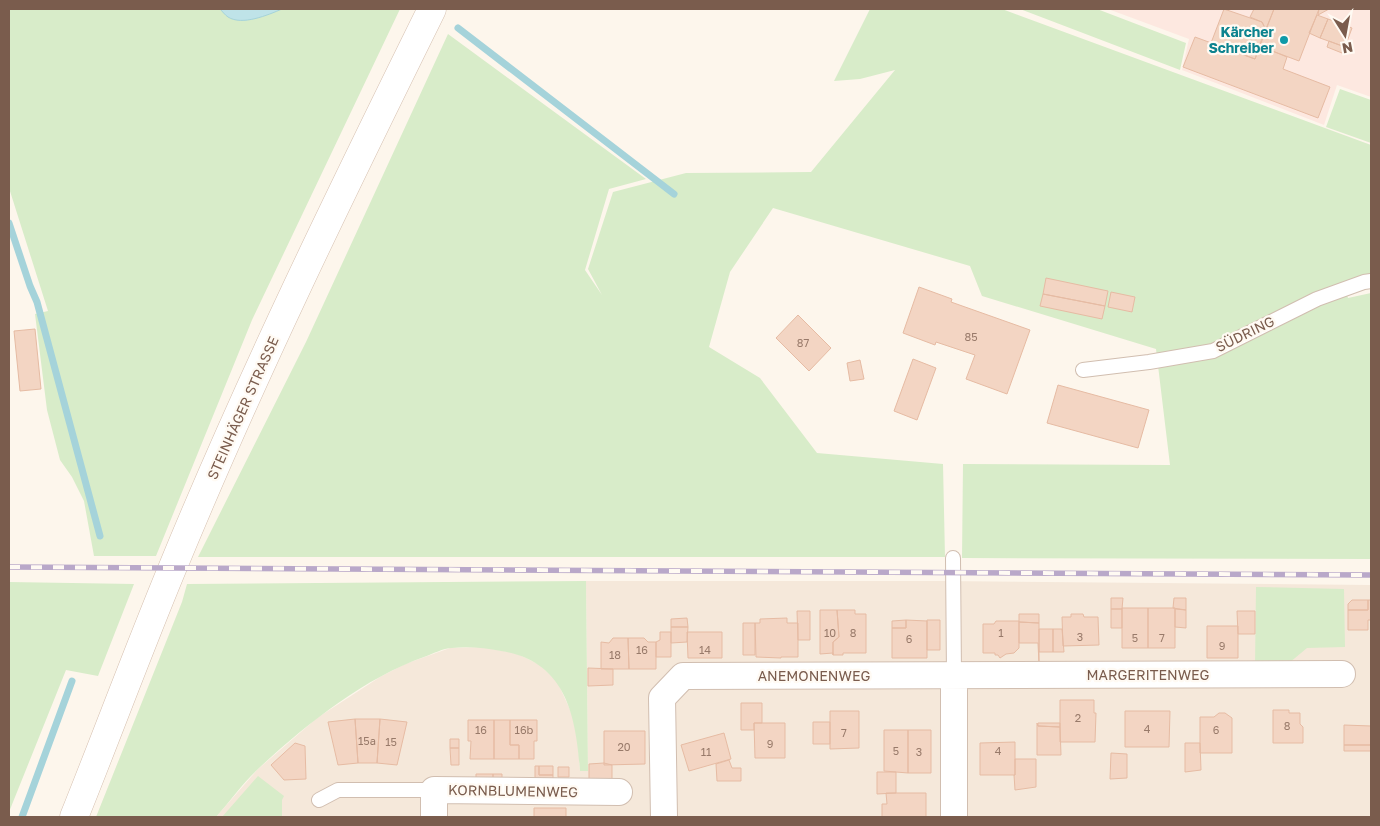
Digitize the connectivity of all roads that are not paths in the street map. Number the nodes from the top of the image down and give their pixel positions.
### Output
1 (432, 9) edge
2 (1371, 281) edge
3 (1084, 370) dead end
4 (953, 558) dead end
5 (1342, 674) dead end
6 (954, 676) junction
7 (434, 790) junction
8 (619, 792) dead end
9 (319, 800) dead end
10 (74, 817) edge
11 (434, 817) edge
12 (664, 817) edge
13 (954, 817) edge

1 - 10 main road, STEINHÄGER STRASSE
2 - 3 lane, SÜDRING
4 - 6 lane
5 - 6 street, MARGERITENWEG
6 - 12 street, ANEMONENWEG
6 - 13 street
7 - 8 street, KORNBLUMENWEG
7 - 9 lane
7 - 11 street, KORNBLUMENWEG

